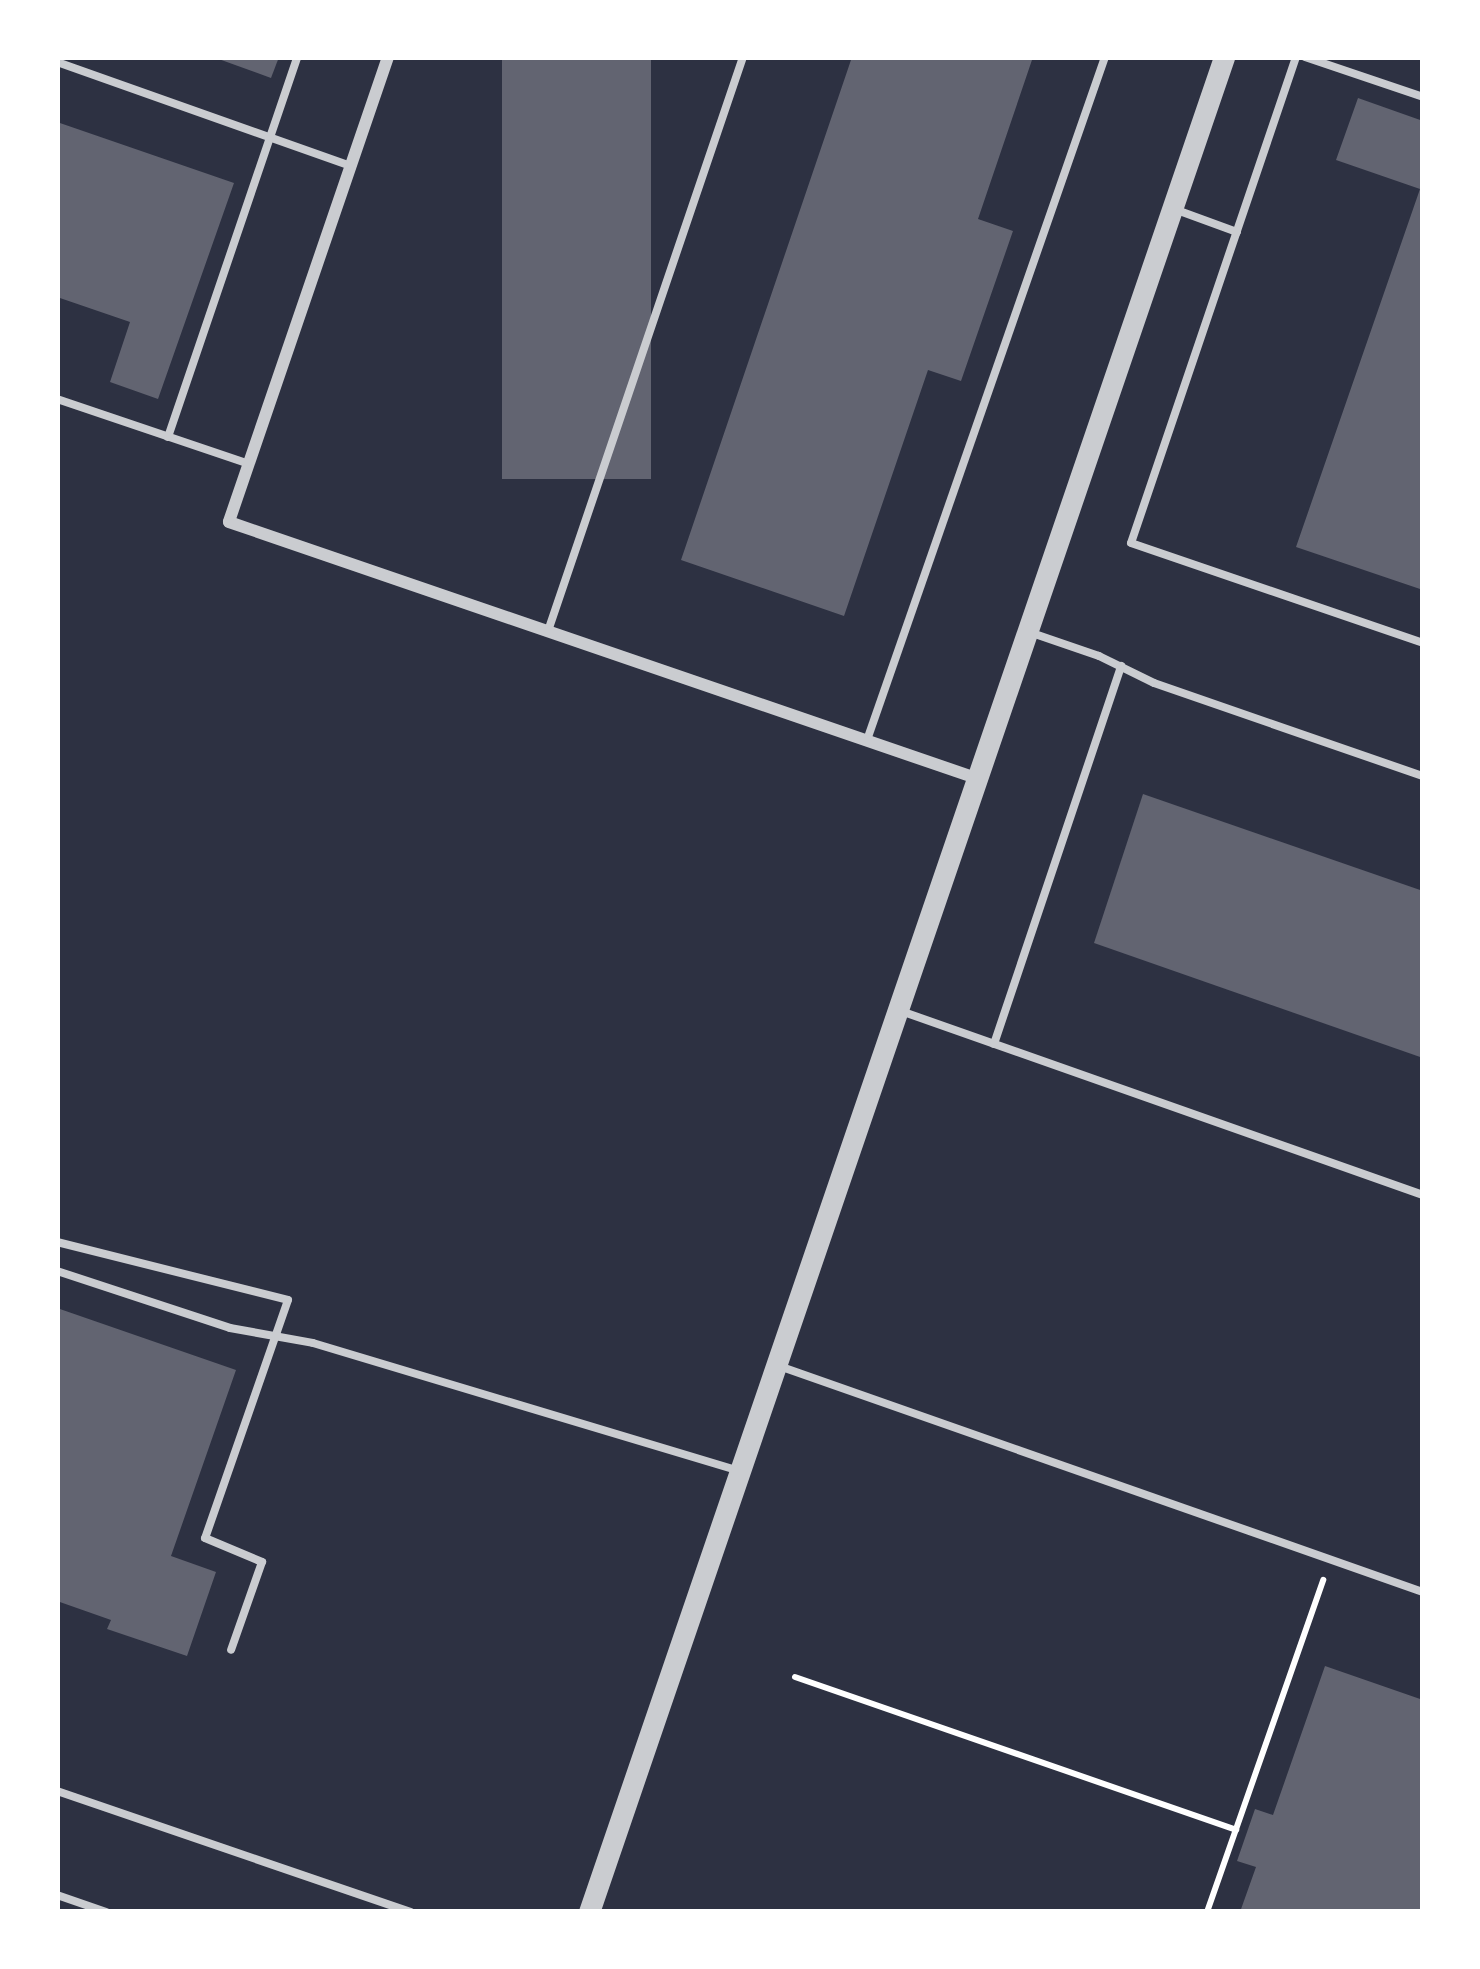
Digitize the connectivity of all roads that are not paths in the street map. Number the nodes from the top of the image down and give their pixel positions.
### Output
1 (297, 57) edge
2 (388, 57) edge
3 (743, 57) edge
4 (1105, 57) edge
5 (1224, 57) edge
6 (1296, 57) edge
7 (1305, 57) edge
8 (57, 62) edge
9 (1423, 97) edge
10 (270, 138) junction
11 (351, 166) junction
12 (1172, 209) junction
13 (1237, 232) junction
14 (57, 399) edge
15 (168, 436) junction
16 (249, 464) junction
17 (548, 631) junction
18 (1028, 631) junction
19 (1423, 643) edge
20 (1121, 666) junction
21 (867, 740) junction
22 (1423, 776) edge
23 (976, 778) junction
24 (897, 1009) junction
25 (994, 1043) junction
26 (1423, 1195) edge
27 (57, 1242) edge
28 (57, 1271) edge
29 (274, 1336) junction
30 (776, 1365) junction
31 (737, 1471) junction
32 (1423, 1592) edge
33 (231, 1650) dead end
34 (57, 1791) edge
35 (57, 1895) edge
36 (106, 1912) edge
37 (411, 1912) edge
38 (589, 1912) edge

1 - 10 lane
2 - 11 street
3 - 17 lane
4 - 21 lane
5 - 12 street
6 - 13 lane
7 - 9 lane
8 - 10 lane
10 - 11 lane
10 - 15 lane
11 - 16 street
12 - 13 lane
12 - 18 street
13 - 19 lane
14 - 15 lane
15 - 16 lane
16 - 17 street
17 - 21 street
18 - 20 lane
18 - 23 street
20 - 22 lane
20 - 25 lane
21 - 23 street
23 - 24 street
24 - 25 lane
24 - 30 street
25 - 26 lane
27 - 29 lane
28 - 29 lane
29 - 31 lane
29 - 33 lane
30 - 31 street
30 - 32 lane
31 - 38 street
34 - 37 lane
35 - 36 lane

